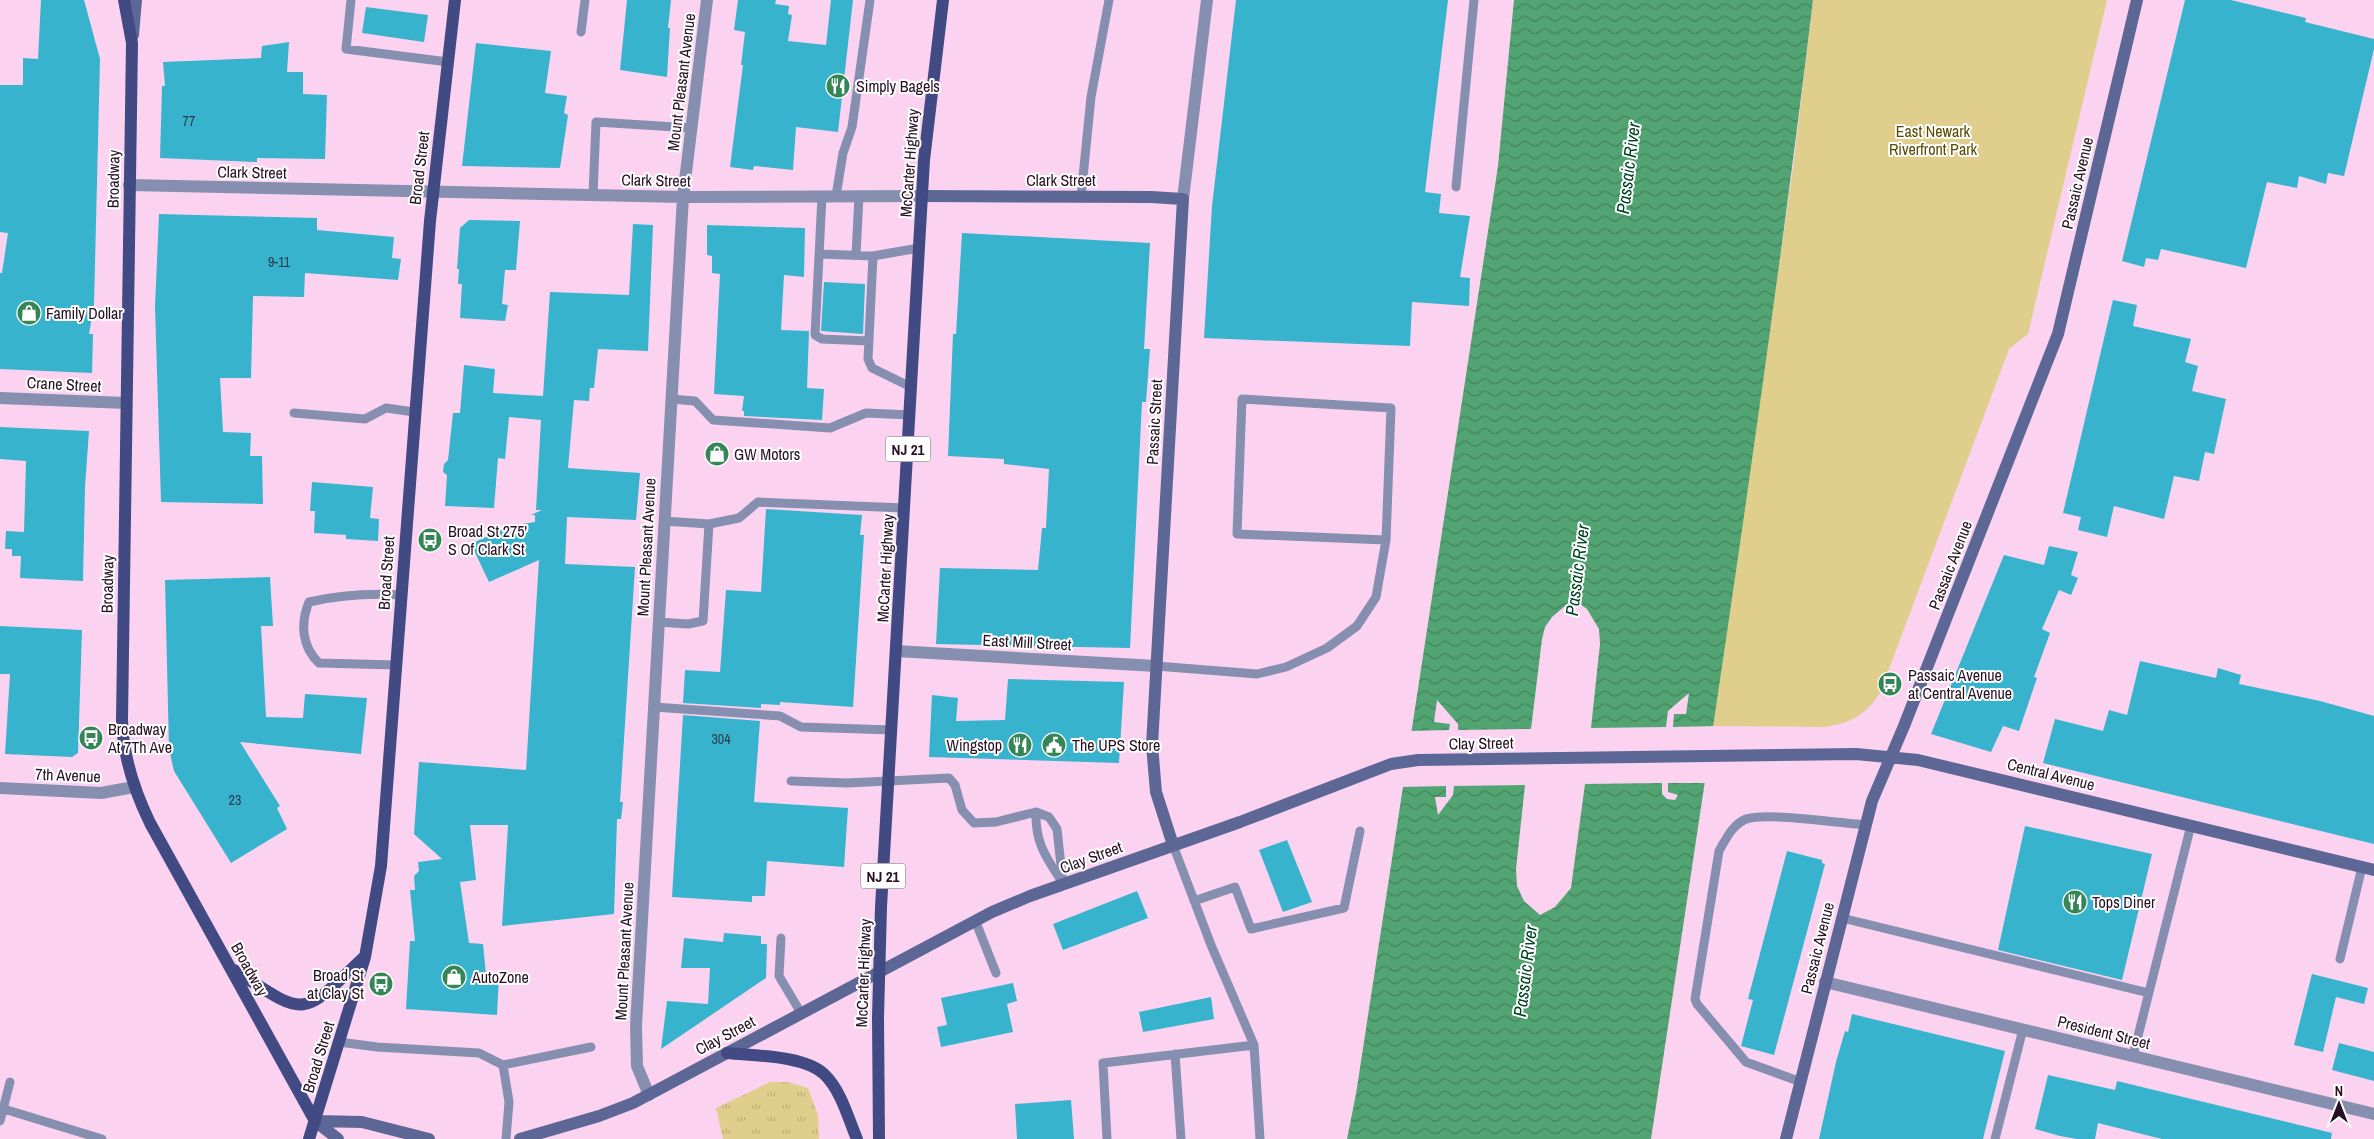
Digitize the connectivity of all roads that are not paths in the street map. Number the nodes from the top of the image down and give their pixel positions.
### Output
1 (124, 0) edge
2 (136, 0) edge
3 (351, 0) edge
4 (455, 0) edge
5 (585, 0) edge
6 (707, 0) edge
7 (870, 0) edge
8 (943, 0) edge
9 (1109, 0) edge
10 (1206, 0) edge
11 (1474, 0) edge
12 (2137, 0) edge
13 (581, 32) dead end
14 (132, 43) junction
15 (448, 62) junction
16 (692, 128) junction
17 (129, 185) junction
18 (1456, 187) dead end
19 (433, 192) junction
20 (593, 195) junction
21 (822, 196) junction
22 (836, 196) junction
23 (859, 196) junction
24 (922, 196) junction
25 (1081, 196) junction
26 (683, 197) junction
27 (1183, 199) junction
28 (919, 248) junction
29 (818, 254) junction
30 (856, 255) junction
31 (873, 256) junction
32 (869, 341) junction
33 (911, 387) junction
34 (0, 398) edge
35 (671, 399) junction
36 (126, 403) junction
37 (414, 412) junction
38 (294, 413) dead end
39 (910, 415) junction
40 (904, 508) junction
41 (664, 521) junction
42 (709, 524) junction
43 (1386, 540) junction
44 (401, 595) junction
45 (658, 622) junction
46 (896, 651) junction
47 (396, 666) junction
48 (1156, 666) junction
49 (654, 707) junction
50 (892, 730) junction
51 (1714, 755) joint
52 (1889, 758) junction
53 (889, 780) junction
54 (791, 782) dead end
55 (134, 787) junction
56 (0, 788) edge
57 (1036, 812) junction
58 (1865, 825) junction
59 (2191, 825) junction
60 (1360, 830) dead end
61 (1173, 845) junction
62 (2368, 869) edge
63 (1063, 884) junction
64 (1194, 901) junction
65 (1842, 918) junction
66 (975, 920) junction
67 (781, 938) dead end
68 (365, 957) junction
69 (2340, 959) dead end
70 (232, 969) junction
71 (878, 972) junction
72 (996, 973) dead end
73 (1826, 982) junction
74 (2149, 994) junction
75 (801, 1013) junction
76 (2023, 1029) junction
77 (339, 1042) junction
78 (1254, 1045) junction
79 (590, 1048) dead end
80 (727, 1053) junction
81 (1175, 1054) junction
82 (2133, 1056) junction
83 (503, 1065) junction
84 (10, 1082) dead end
85 (1801, 1082) junction
86 (649, 1095) junction
87 (4, 1109) junction
88 (2374, 1114) edge
89 (0, 1121) edge
90 (315, 1121) junction
91 (102, 1139) edge
92 (309, 1139) edge
93 (338, 1139) edge
94 (429, 1139) edge
95 (506, 1139) edge
96 (520, 1139) edge
97 (857, 1139) edge
98 (879, 1139) edge
99 (1107, 1139) edge
100 (1181, 1139) edge
101 (1260, 1139) edge
102 (1786, 1139) edge
103 (1995, 1139) edge

1 - 14 main road
2 - 14 main road, Broadway
3 - 15 lane
4 - 15 main road, Broad Street
5 - 13 lane
6 - 16 street, Mount Pleasant Avenue
7 - 22 lane
8 - 24 main road, McCarter Highway / NJ 21
9 - 25 lane
10 - 27 street, Passaic Street
11 - 18 lane
12 - 52 main road, Passaic Avenue
14 - 17 main road, Broadway
15 - 19 main road, Broad Street
16 - 20 lane
16 - 26 street, Mount Pleasant Avenue
17 - 19 street, Clark Street
17 - 36 main road, Broadway
19 - 20 street, Clark Street
19 - 37 main road, Broad Street
20 - 26 street, Clark Street
21 - 22 street, Clark Street
21 - 26 street, Clark Street
21 - 29 lane
22 - 23 street, Clark Street
23 - 24 street, Clark Street
23 - 30 lane
24 - 25 main road, Clark Street
24 - 28 main road, McCarter Highway / NJ 21
25 - 27 main road, Clark Street
26 - 35 street, Mount Pleasant Avenue
27 - 48 main road, Passaic Street
28 - 31 lane
28 - 33 main road, McCarter Highway / NJ 21
29 - 30 lane
29 - 32 lane
30 - 31 lane
31 - 32 lane
32 - 33 lane
33 - 39 main road, McCarter Highway / NJ 21
34 - 36 street, Crane Street
35 - 39 lane
35 - 41 street, Mount Pleasant Avenue
36 - 55 main road, Broadway
37 - 38 lane
37 - 44 main road, Broad Street
39 - 40 main road, McCarter Highway / NJ 21
40 - 42 lane
40 - 46 main road, McCarter Highway / NJ 21
41 - 42 lane
41 - 45 street, Mount Pleasant Avenue
42 - 45 lane
43 - 43 lane
43 - 48 lane
44 - 47 main road, Broad Street
44 - 47 lane
45 - 49 street, Mount Pleasant Avenue
46 - 48 street, East Mill Street
46 - 50 main road, McCarter Highway / NJ 21
47 - 68 main road, Broad Street
48 - 61 main road, Passaic Street
49 - 50 lane
49 - 86 street, Mount Pleasant Avenue
50 - 53 main road, McCarter Highway / NJ 21
51 - 52 main road, Central Avenue
51 - 61 main road, Clay Street
52 - 58 main road, Passaic Avenue
52 - 59 main road, Central Avenue
53 - 54 lane
53 - 57 lane
53 - 71 main road, McCarter Highway / NJ 21
55 - 56 street, 7th Avenue
55 - 70 main road, Broadway
57 - 63 lane
57 - 63 lane
58 - 65 main road, Passaic Avenue
58 - 85 lane
59 - 62 main road, Central Avenue
59 - 74 lane
60 - 64 lane
61 - 63 main road, Clay Street
61 - 64 lane
62 - 69 lane
63 - 66 main road, Clay Street
64 - 78 lane
65 - 73 main road, Passaic Avenue
65 - 74 lane
66 - 71 main road, Clay Street
66 - 72 lane
67 - 75 lane
68 - 70 main road
68 - 77 main road, Broad Street
70 - 90 main road, Broadway
71 - 75 main road, Clay Street
71 - 98 main road, McCarter Highway / NJ 21
73 - 76 street, President Street
73 - 85 main road, Passaic Avenue
74 - 82 lane
75 - 80 main road, Clay Street
76 - 82 street, President Street
76 - 103 lane
77 - 83 lane
77 - 90 main road, Broad Street
78 - 81 lane
78 - 101 lane
79 - 83 lane
80 - 86 main road, Clay Street
80 - 97 main road
81 - 99 lane
81 - 100 lane
82 - 88 street, President Street
83 - 95 lane
84 - 87 lane
85 - 102 main road, Passaic Avenue
86 - 96 main road, Clay Street
87 - 89 lane
87 - 91 lane
90 - 92 main road, Broad Street
90 - 93 main road
90 - 94 main road

